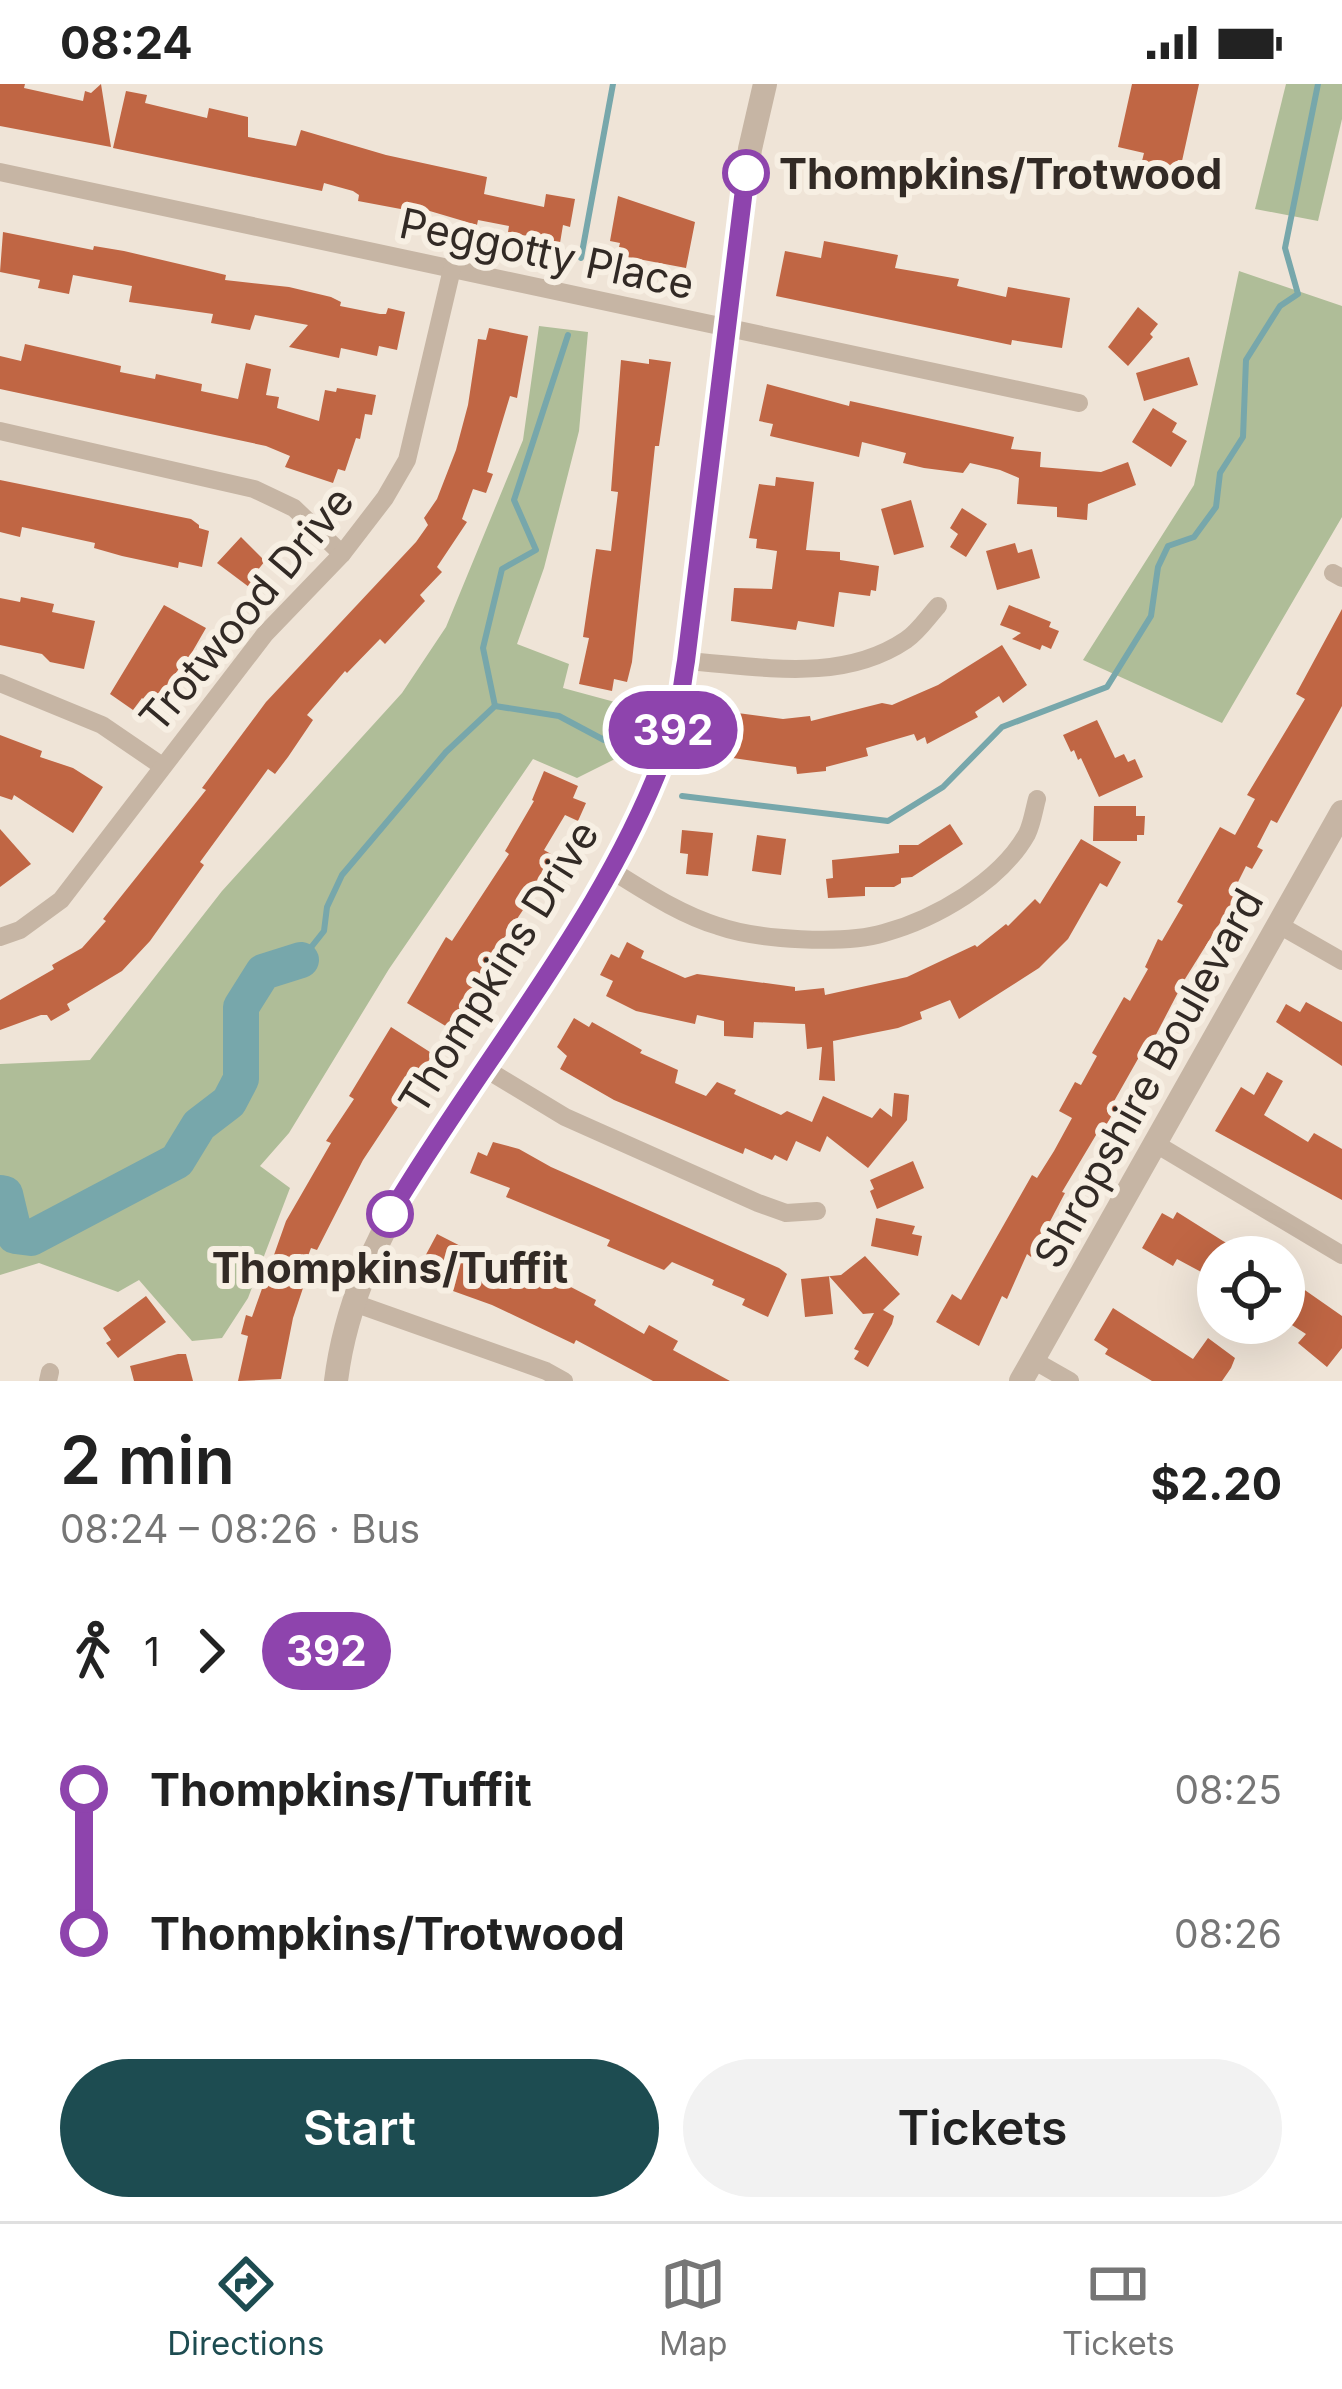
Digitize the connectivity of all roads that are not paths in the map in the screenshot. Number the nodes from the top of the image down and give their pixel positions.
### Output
1 (765, 84) edge
2 (0, 172) edge
3 (452, 269) junction
4 (725, 328) junction
5 (1079, 403) dead end
6 (0, 431) edge
7 (342, 554) junction
8 (938, 606) dead end
9 (686, 661) junction
10 (0, 683) edge
11 (162, 766) junction
12 (1037, 799) dead end
13 (1342, 812) edge
14 (610, 870) junction
15 (1279, 925) junction
16 (0, 937) edge
17 (1342, 961) edge
18 (484, 1068) junction
19 (1156, 1144) junction
20 (818, 1211) dead end
21 (1342, 1255) edge
22 (354, 1303) junction
23 (1027, 1371) edge
24 (336, 1381) edge
25 (564, 1381) edge
26 (1070, 1381) edge

1 - 4 street, Thompkins Drive
2 - 3 street, Peggotty Place
3 - 4 street, Peggotty Place
3 - 7 street, Trotwood Drive
4 - 5 street, Peggotty Place
4 - 9 street, Thompkins Drive
6 - 7 street
7 - 11 street, Trotwood Drive
8 - 9 street
9 - 14 street, Thompkins Drive
10 - 11 street
11 - 16 street, Trotwood Drive
12 - 14 street
13 - 15 street, Shropshire Boulevard
14 - 18 street, Thompkins Drive
15 - 17 street
15 - 19 street, Shropshire Boulevard
18 - 20 street
18 - 22 street, Thompkins Drive
19 - 21 street
19 - 23 street, Shropshire Boulevard
22 - 24 street, Thompkins Drive
22 - 25 street
23 - 26 street

